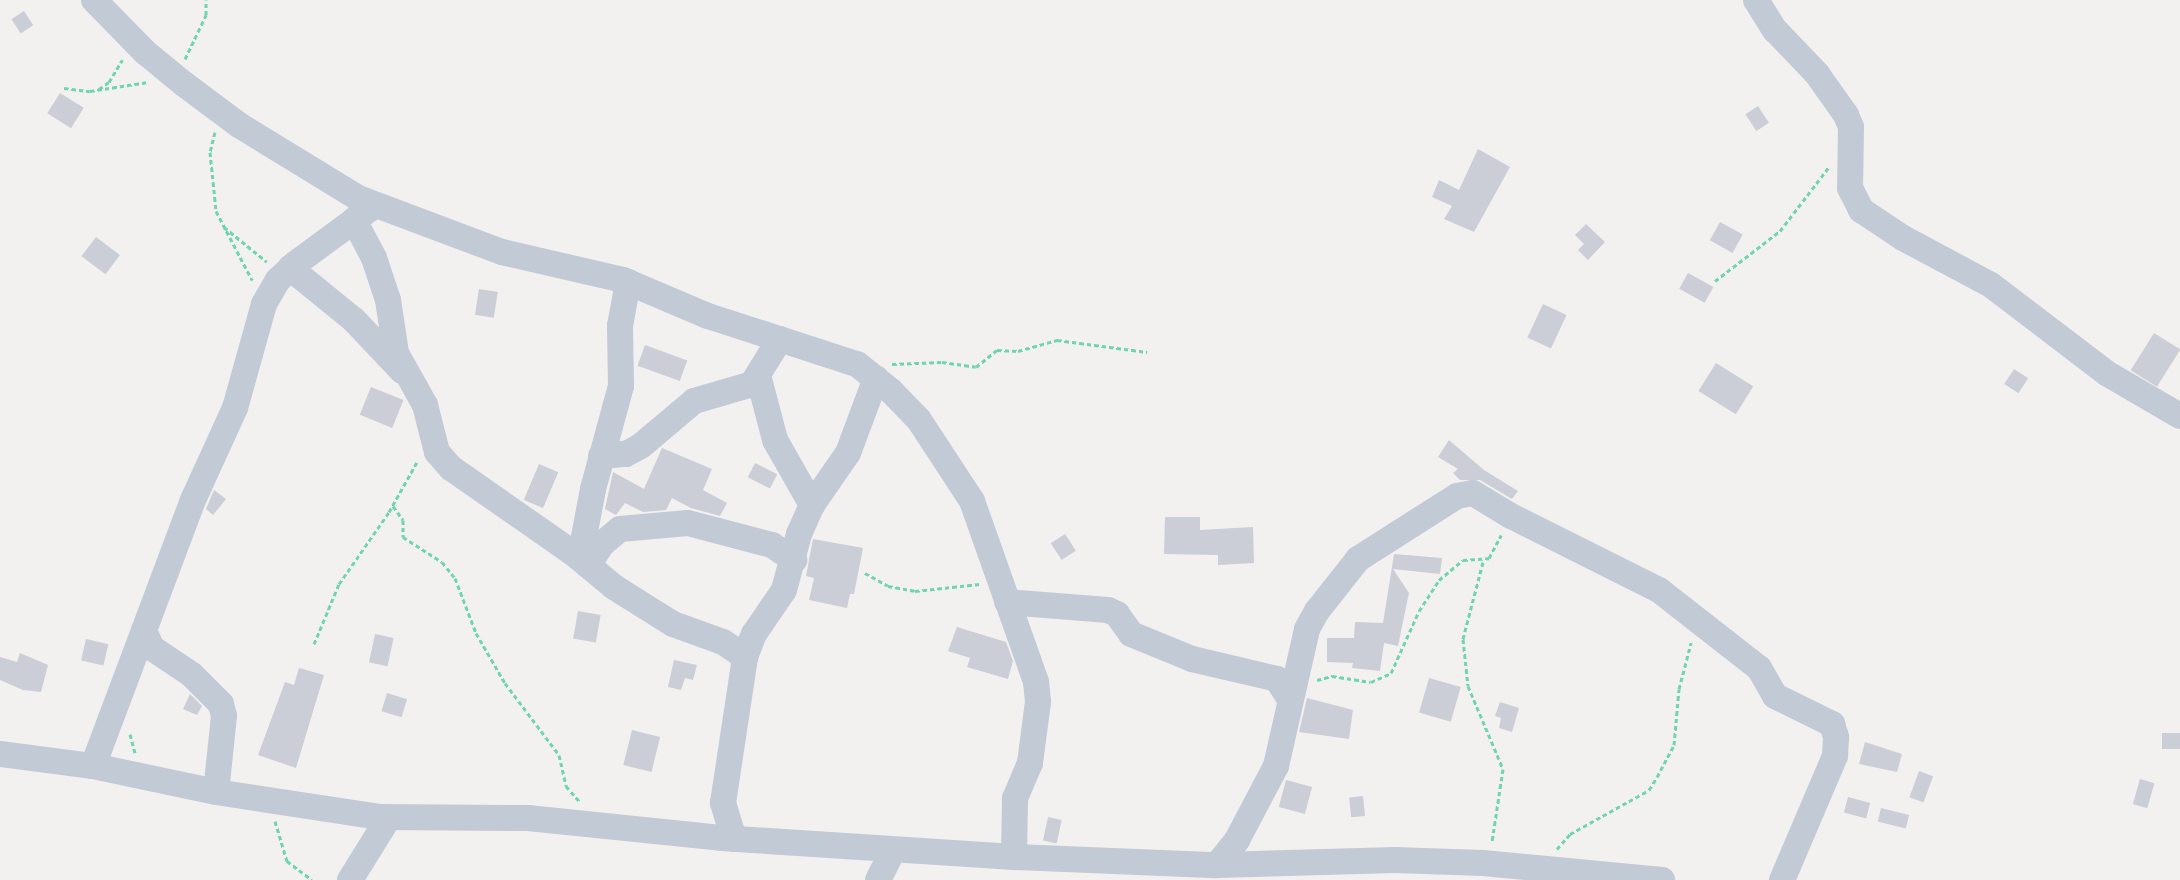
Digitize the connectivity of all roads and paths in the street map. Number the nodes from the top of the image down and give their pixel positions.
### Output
1 (94, 0) edge
2 (206, 0) edge
3 (1756, 0) edge
4 (131, 38) junction
5 (173, 75) junction
6 (64, 88) dead end
7 (98, 91) junction
8 (218, 110) junction
9 (1831, 163) dead end
10 (375, 205) junction
11 (354, 220) junction
12 (222, 226) junction
13 (290, 268) junction
14 (1715, 281) dead end
15 (628, 282) junction
16 (261, 311) junction
17 (780, 339) junction
18 (1148, 352) dead end
19 (867, 371) junction
20 (406, 375) junction
21 (758, 375) junction
22 (2180, 416) edge
23 (434, 445) junction
24 (601, 456) junction
25 (812, 505) junction
26 (393, 506) junction
27 (1524, 522) junction
28 (794, 560) junction
29 (584, 561) junction
30 (1483, 562) junction
31 (865, 573) dead end
32 (1004, 597) junction
33 (1705, 625) junction
34 (144, 631) junction
35 (314, 644) dead end
36 (745, 657) junction
37 (1292, 693) junction
38 (120, 700) junction
39 (0, 754) edge
40 (93, 766) junction
41 (139, 777) junction
42 (216, 792) junction
43 (269, 799) junction
44 (584, 805) dead end
45 (389, 817) junction
46 (734, 839) junction
47 (893, 850) junction
48 (1014, 857) junction
49 (1216, 865) junction
50 (1484, 869) edge
51 (1546, 870) junction
52 (312, 880) edge
53 (350, 880) edge
54 (878, 880) edge
55 (1662, 880) edge
56 (1782, 880) edge

1 - 4 street
2 - 5 path
3 - 22 street
4 - 5 street
4 - 7 path
5 - 7 path
5 - 8 street
6 - 7 path
8 - 10 street
8 - 12 path
9 - 14 path
10 - 11 street
10 - 15 street
11 - 13 street
11 - 20 street
12 - 13 path
12 - 16 path
13 - 16 street
13 - 20 street
15 - 17 street
15 - 24 street
16 - 34 street
17 - 19 street
17 - 21 street
18 - 19 path
19 - 25 street
19 - 32 street
20 - 23 street
21 - 24 street
21 - 25 street
23 - 26 path
23 - 29 street
24 - 29 street
25 - 28 street
26 - 35 path
26 - 44 path
27 - 30 path
27 - 33 street
27 - 37 street
28 - 29 street
28 - 36 street
29 - 36 street
30 - 37 path
30 - 50 path
31 - 32 path
32 - 37 street
32 - 48 street
33 - 51 path
33 - 56 street
34 - 38 street
34 - 42 street
36 - 46 street
37 - 49 street
38 - 40 street
38 - 41 path
39 - 40 street
40 - 41 street
41 - 42 street
42 - 43 street
43 - 45 street
43 - 52 path
45 - 46 street
45 - 53 street
46 - 47 street
47 - 48 street
47 - 54 street
48 - 49 street
49 - 50 street
50 - 51 street
51 - 55 street

